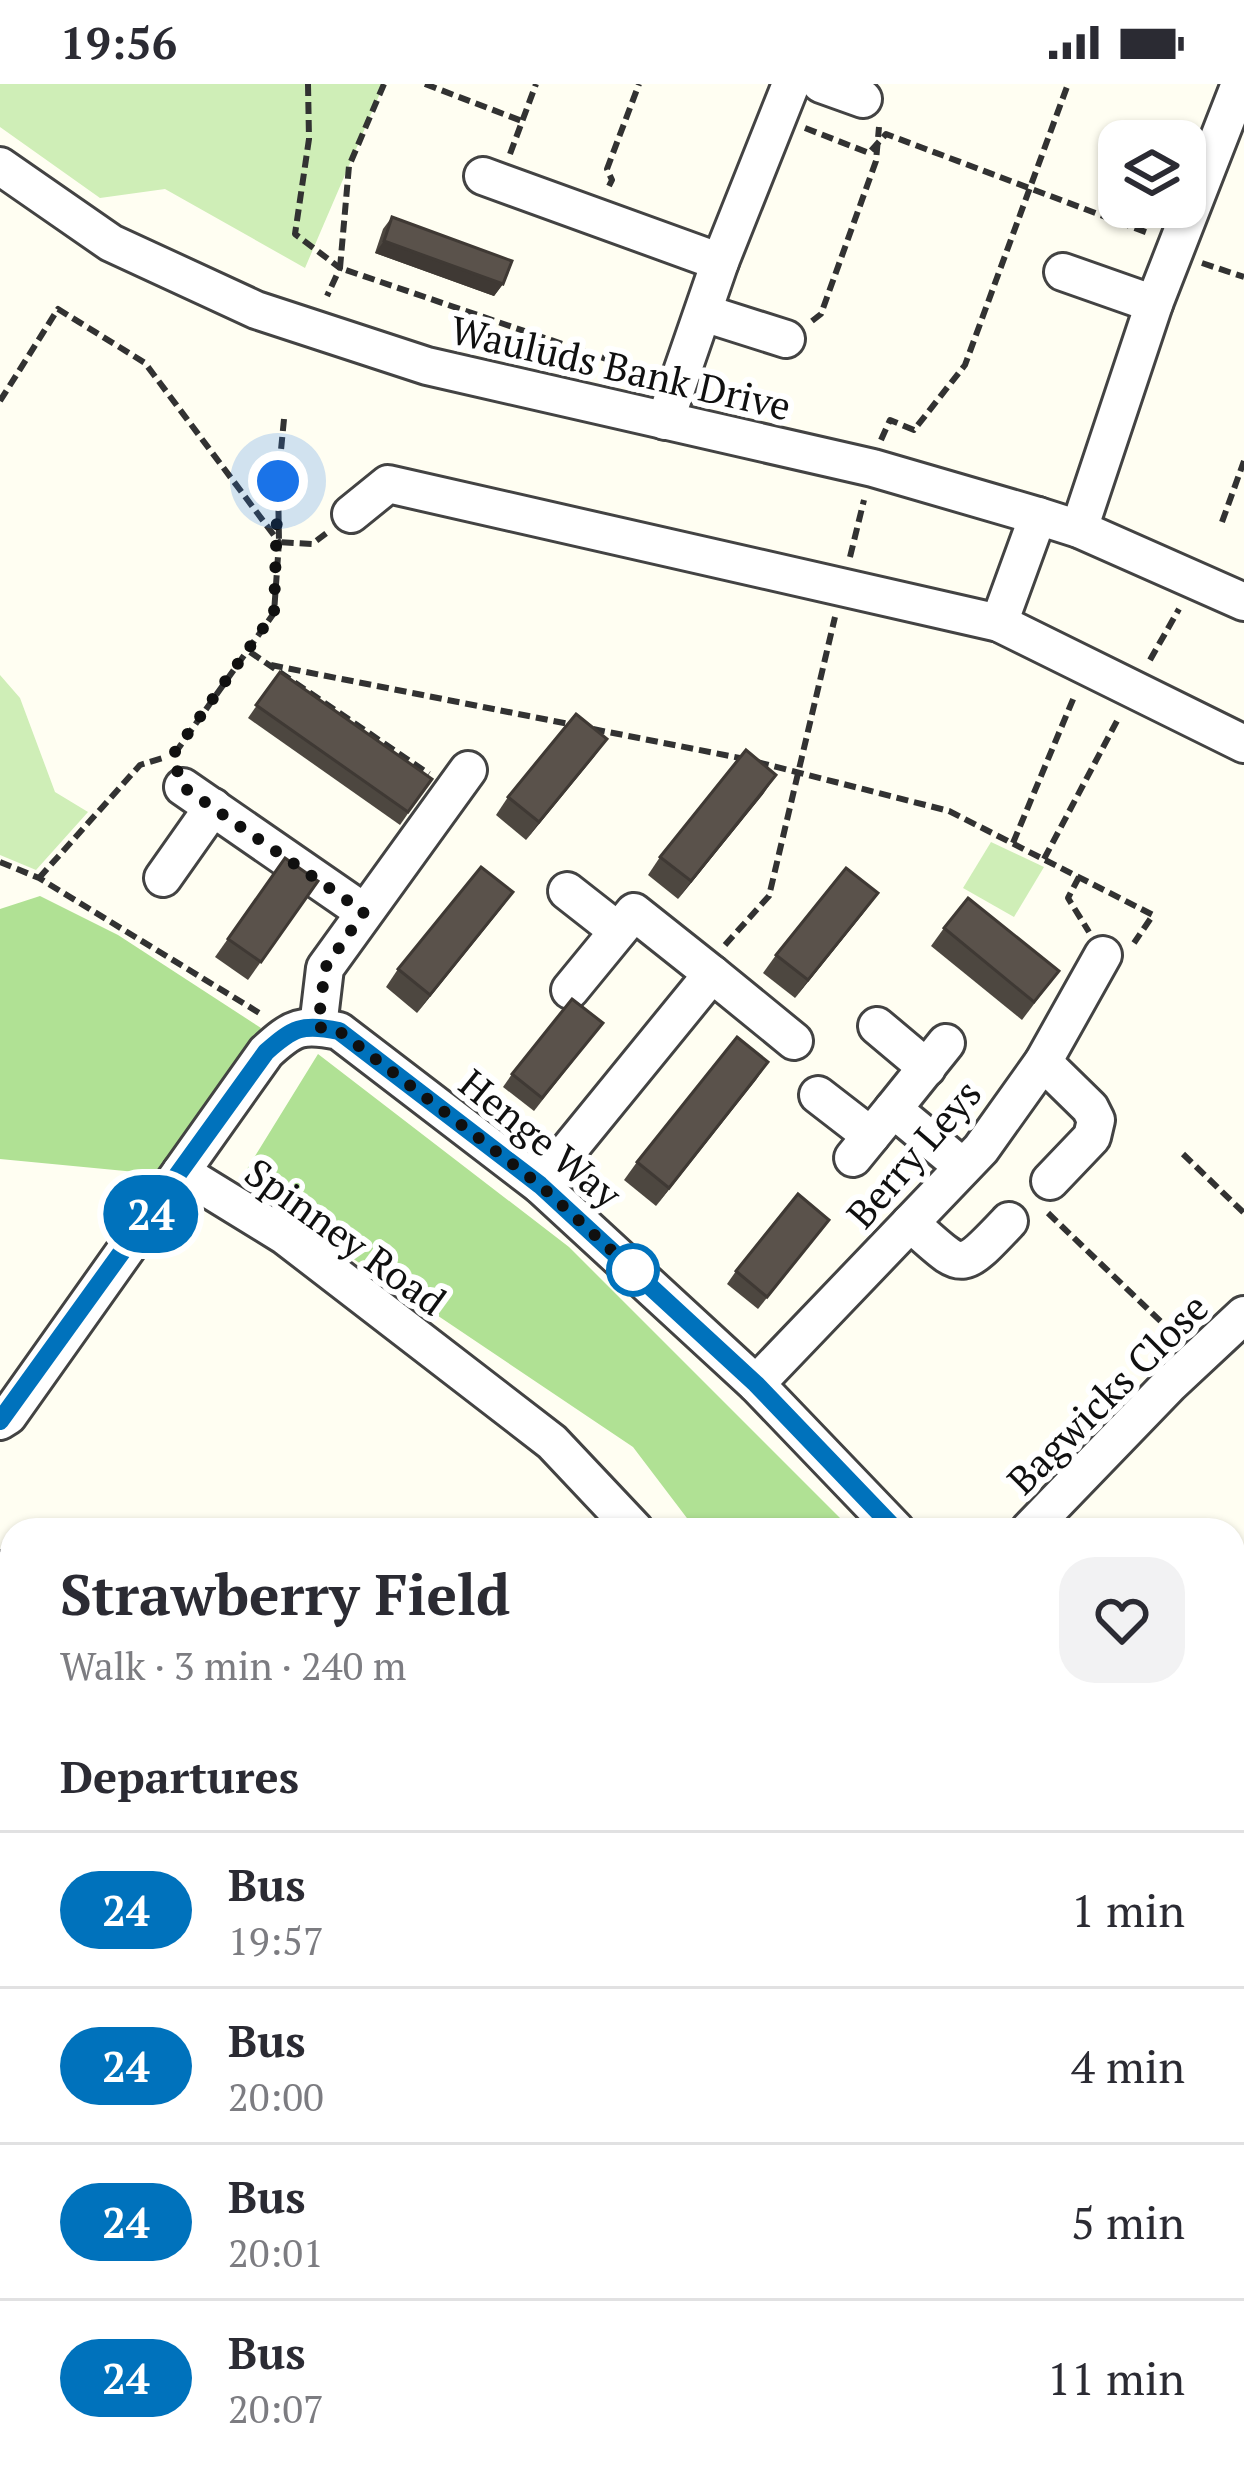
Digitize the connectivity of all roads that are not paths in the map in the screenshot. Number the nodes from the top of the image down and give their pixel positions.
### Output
1 (821, 84) edge
2 (1240, 84) edge
3 (785, 101) edge
4 (873, 106) road end
5 (0, 166) edge
6 (491, 179) road end
7 (720, 262) junction
8 (1063, 272) dead end
9 (1154, 304) junction
10 (704, 313) junction
11 (786, 339) road end
12 (665, 421) junction
13 (351, 514) road end
14 (1038, 516) junction
15 (1079, 529) junction
16 (1244, 602) edge
17 (999, 623) junction
18 (1244, 744) edge
19 (468, 770) road end
20 (163, 878) dead end
21 (567, 891) dead end
22 (364, 912) junction
23 (626, 922) junction
24 (1103, 955) road end
25 (712, 974) junction
26 (570, 990) dead end
27 (877, 1026) dead end
28 (318, 1027) junction
29 (794, 1041) dead end
30 (1043, 1062) junction
31 (818, 1095) dead end
32 (872, 1134) junction
33 (963, 1167) junction
34 (181, 1172) junction
35 (540, 1185) junction
36 (1049, 1197) road end
37 (1009, 1221) dead end
38 (910, 1223) junction
39 (1244, 1315) edge
40 (756, 1384) junction
41 (0, 1421) edge
42 (623, 1518) edge
43 (884, 1518) edge
44 (1041, 1518) edge

1 - 4 street
2 - 9 street
3 - 7 street
5 - 12 street, Wauluds Bank Drive
6 - 7 street
7 - 10 street
8 - 9 street
9 - 15 street
10 - 11 street
10 - 12 street
12 - 14 street, Wauluds Bank Drive
13 - 17 street
14 - 15 street, Wauluds Bank Drive
14 - 17 street
15 - 16 street, Wauluds Bank Drive
17 - 18 street
19 - 22 street
20 - 22 street
21 - 23 street
22 - 28 street
23 - 25 street
23 - 26 street
24 - 30 street, Berry Leys
25 - 29 street
25 - 35 street
27 - 32 street
28 - 34 street
28 - 35 street, Henge Way
30 - 33 street, Berry Leys
30 - 36 street
31 - 32 street
32 - 33 street
33 - 38 street, Berry Leys
34 - 41 street, Spinney Road
34 - 42 street, Spinney Road
35 - 40 street, Henge Way
37 - 38 street
38 - 40 street, Berry Leys
39 - 44 street, Bagwicks Close
40 - 43 street, Henge Way

